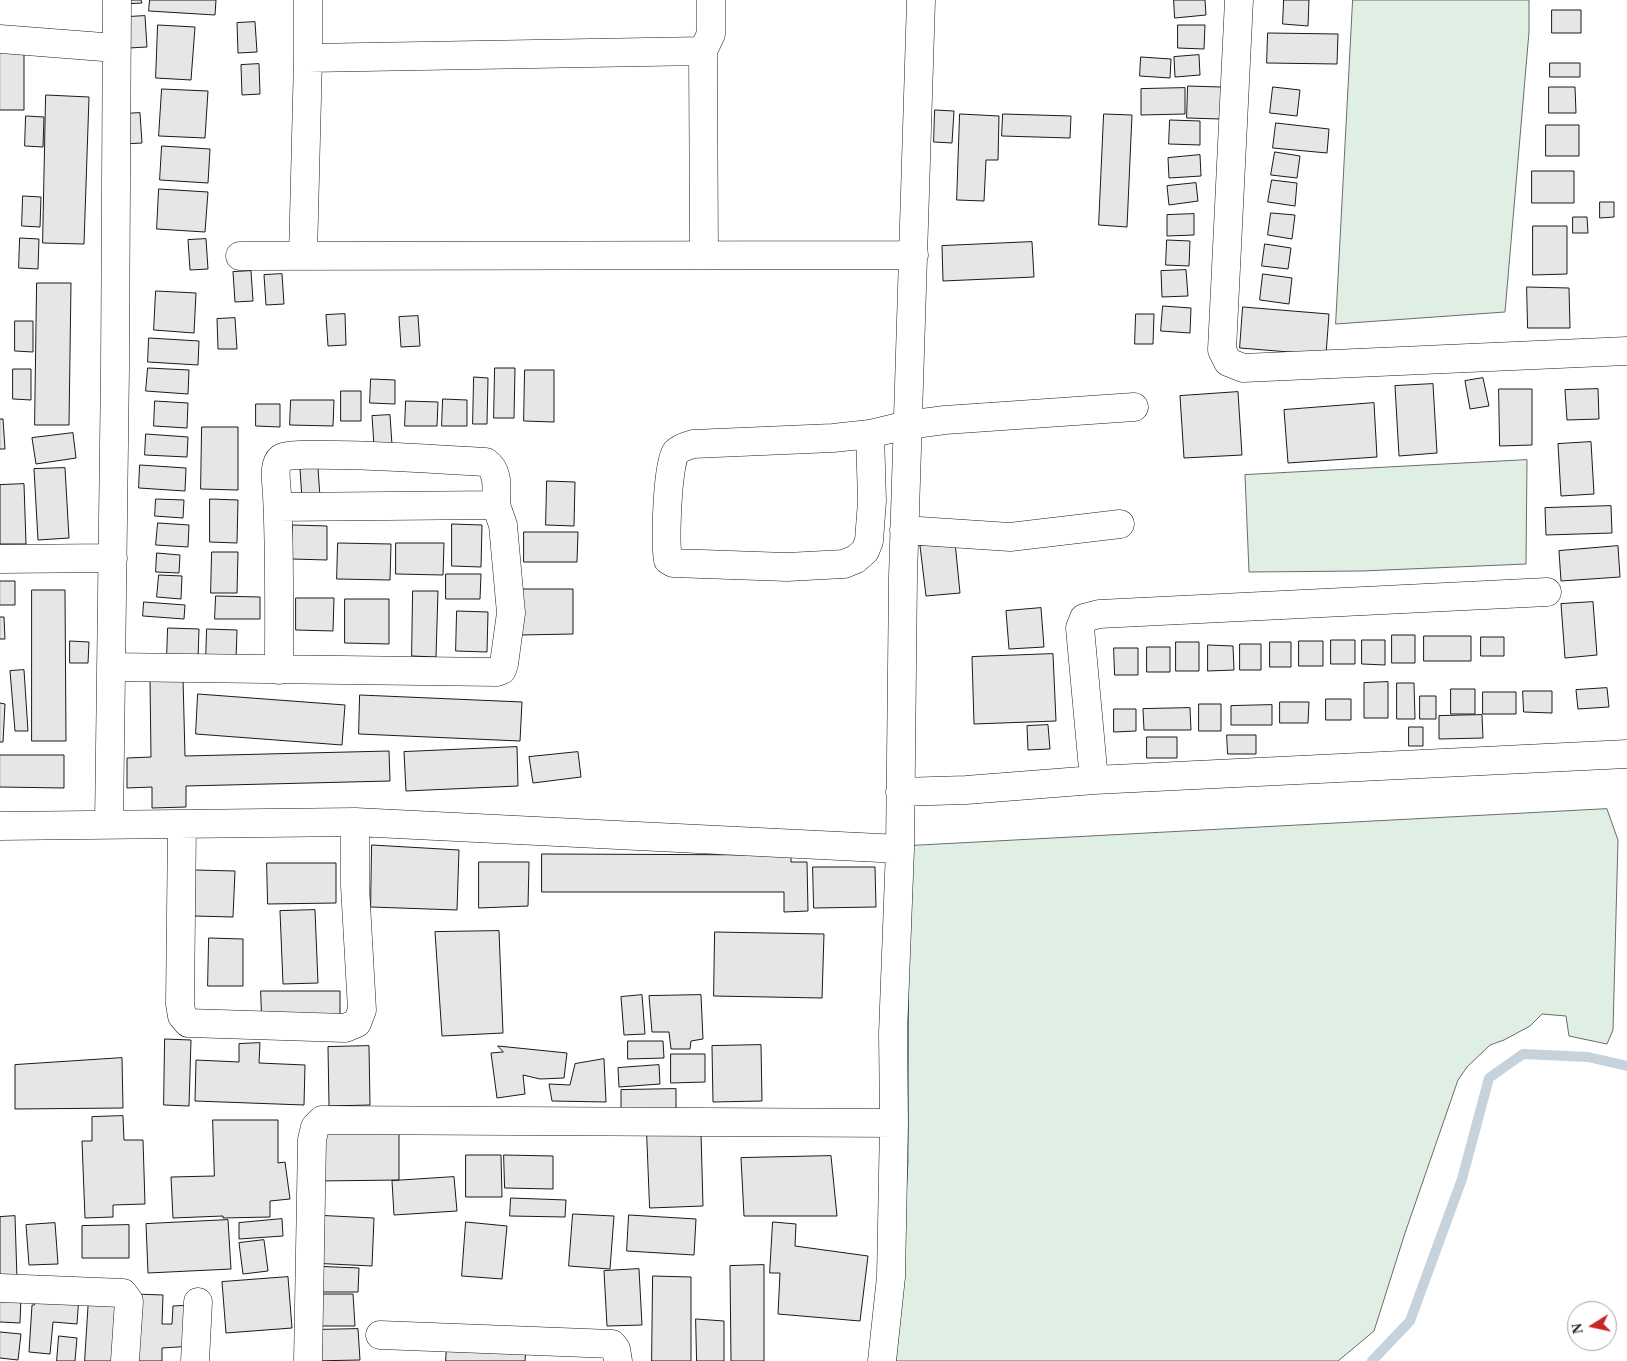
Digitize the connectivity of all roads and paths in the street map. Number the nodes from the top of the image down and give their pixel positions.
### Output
1 (117, 0) edge
2 (308, 0) edge
3 (711, 0) edge
4 (920, 0) edge
5 (1239, 0) edge
6 (0, 39) edge
7 (116, 48) junction
8 (703, 51) junction
9 (308, 58) junction
10 (704, 255) junction
11 (914, 255) junction
12 (240, 256) dead end
13 (303, 256) junction
14 (1627, 351) edge
15 (1134, 407) dead end
16 (907, 425) junction
17 (870, 434) junction
18 (496, 505) junction
19 (278, 507) junction
20 (1120, 524) dead end
21 (904, 530) junction
22 (113, 558) junction
23 (0, 560) edge
24 (1547, 592) dead end
25 (111, 667) junction
26 (279, 670) junction
27 (1627, 754) edge
28 (1094, 780) junction
29 (900, 792) junction
30 (355, 822) junction
31 (109, 824) junction
32 (182, 824) junction
33 (0, 826) edge
34 (900, 849) junction
35 (894, 1123) junction
36 (0, 1288) edge
37 (198, 1302) dead end
38 (380, 1335) dead end
39 (125, 1361) edge
40 (195, 1361) edge
41 (308, 1361) edge
42 (618, 1361) edge
43 (882, 1361) edge

1 - 7 street
2 - 9 street
3 - 8 street
4 - 11 street
5 - 14 street
6 - 7 street
7 - 22 street
8 - 9 street
8 - 10 street
9 - 13 street
10 - 11 street
10 - 13 street
11 - 16 street
12 - 13 street
15 - 16 street
16 - 17 street
16 - 21 street
17 - 17 street
18 - 19 street
18 - 19 street
18 - 26 street
19 - 26 street
20 - 21 street
21 - 29 street
22 - 23 street
22 - 25 street
24 - 28 street
25 - 26 street
25 - 31 street
27 - 28 street
28 - 29 street
29 - 34 street
30 - 32 street
30 - 32 street
30 - 34 street
31 - 32 street
31 - 33 street
34 - 35 street
35 - 41 street
35 - 43 street
36 - 39 street
37 - 40 street
38 - 42 street

